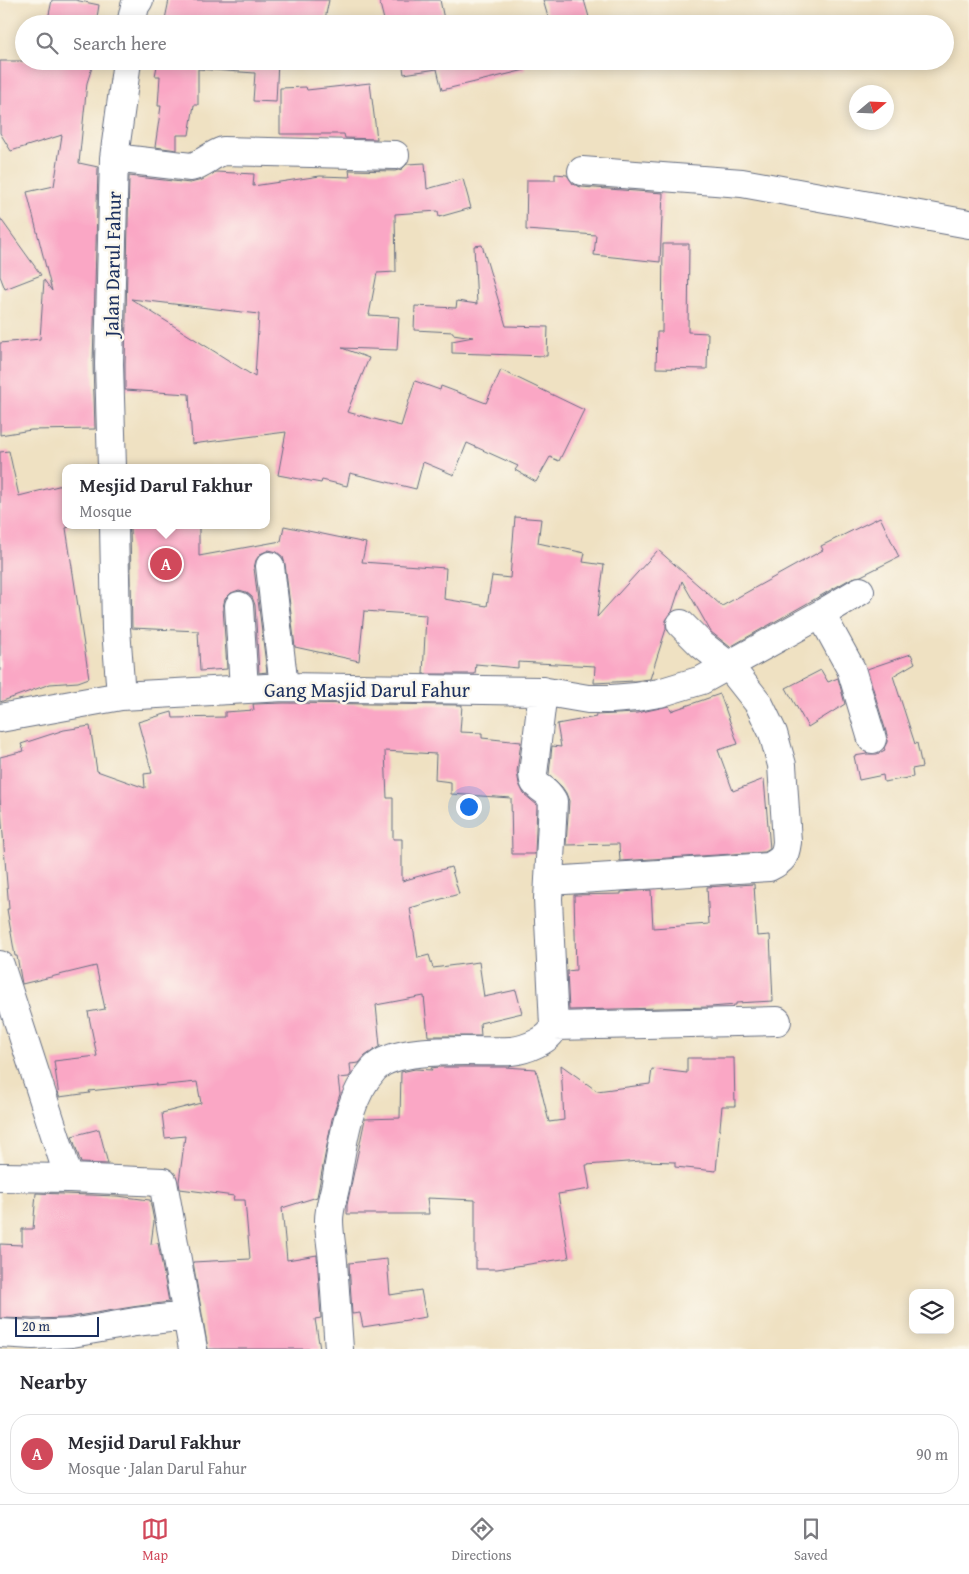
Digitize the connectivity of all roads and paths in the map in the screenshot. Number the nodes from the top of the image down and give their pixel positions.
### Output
1 (139, 0) edge
2 (133, 15) edge
3 (126, 70) edge
4 (395, 155) dead end
5 (114, 158) junction
6 (582, 171) dead end
7 (969, 224) edge
8 (112, 464) edge
9 (114, 529) edge
10 (270, 566) dead end
11 (860, 591) dead end
12 (239, 606) dead end
13 (821, 614) junction
14 (681, 624) dead end
15 (729, 666) junction
16 (284, 687) junction
17 (244, 689) junction
18 (543, 691) junction
19 (121, 696) junction
20 (0, 718) edge
21 (872, 739) dead end
22 (549, 880) junction
23 (0, 965) edge
24 (777, 1021) dead end
25 (554, 1026) junction
26 (0, 1176) edge
27 (69, 1178) junction
28 (186, 1316) junction
29 (0, 1333) edge
30 (193, 1349) edge
31 (339, 1349) edge

1 - 2 street
3 - 5 street, Jalan Darul Fahur
4 - 5 street
5 - 8 street, Jalan Darul Fahur
6 - 7 street
9 - 19 street
10 - 16 street
11 - 13 street, Gang Masjid Darul Fahur
12 - 17 street
13 - 15 street, Gang Masjid Darul Fahur
13 - 21 street
14 - 15 street
15 - 18 street, Gang Masjid Darul Fahur
15 - 22 street
16 - 17 street, Gang Masjid Darul Fahur
16 - 18 street, Gang Masjid Darul Fahur
17 - 19 street, Gang Masjid Darul Fahur
18 - 22 street
19 - 20 street, Gang Masjid Darul Fahur
22 - 25 street
23 - 27 street
24 - 25 street
25 - 31 street
26 - 27 street
27 - 28 street
28 - 29 street
28 - 30 street

